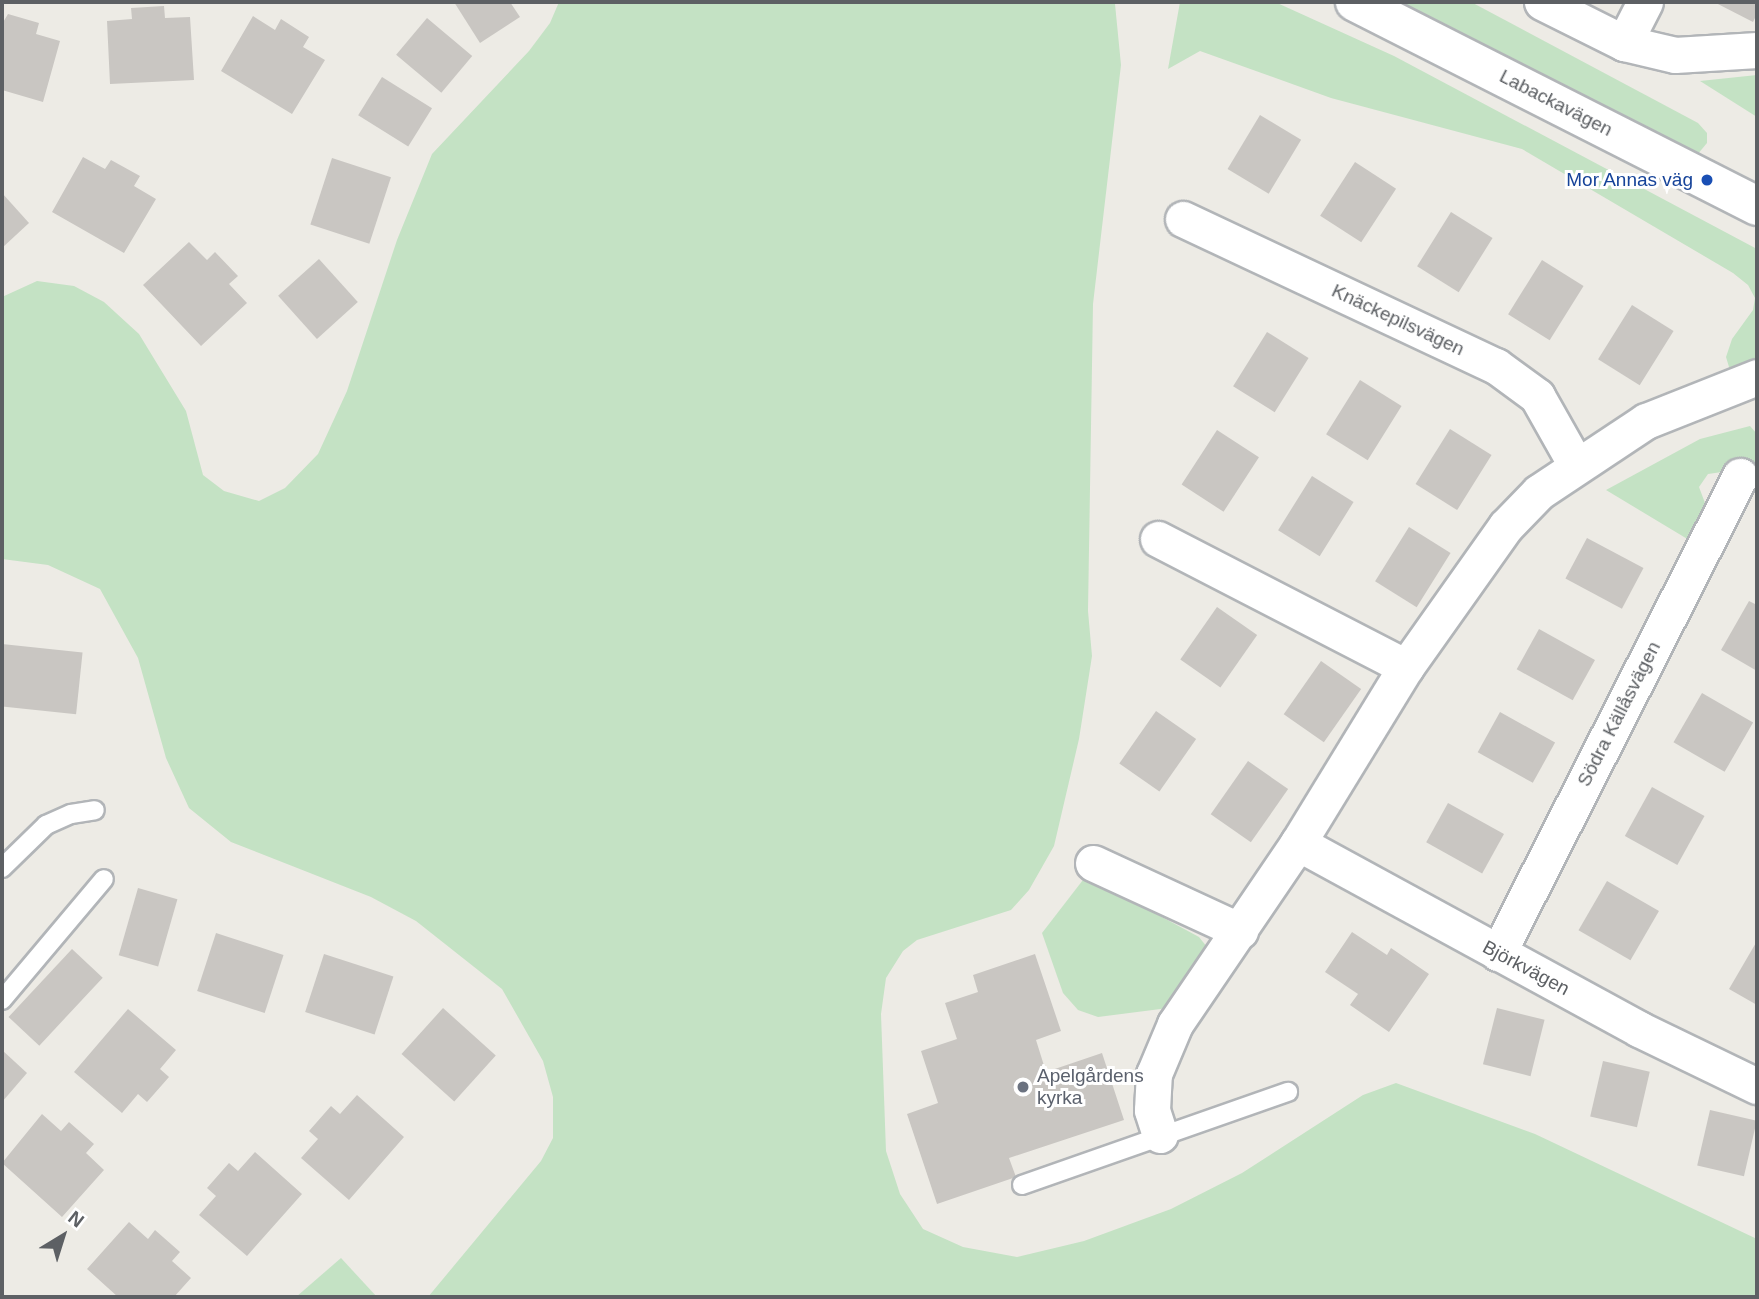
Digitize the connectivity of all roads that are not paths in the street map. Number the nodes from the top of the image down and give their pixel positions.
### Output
1 (1355, 2) edge
2 (1542, 2) edge
3 (1645, 2) edge
4 (1624, 43) junction
5 (1757, 50) edge
6 (1757, 206) edge
7 (1183, 219) dead end
8 (1757, 377) edge
9 (1576, 465) junction
10 (1740, 476) dead end
11 (1158, 539) dead end
12 (1406, 667) junction
13 (95, 810) dead end
14 (1298, 843) junction
15 (1093, 863) dead end
16 (2, 868) edge
17 (104, 879) dead end
18 (1240, 931) junction
19 (1498, 953) junction
20 (2, 1000) edge
21 (1757, 1086) edge
22 (1288, 1092) dead end
23 (1160, 1135) junction
24 (1022, 1185) dead end

1 - 6 street, Labackavägen
2 - 4 street
3 - 4 street
4 - 5 street
7 - 9 street, Knäckepilsvägen
8 - 9 street
9 - 12 street
10 - 19 street, Södra Källåsvägen
11 - 12 street
12 - 14 street
13 - 16 lane
14 - 18 street
14 - 19 street, Björkvägen
15 - 18 street
17 - 20 lane
18 - 23 street
19 - 21 street, Björkvägen
22 - 23 lane
23 - 24 lane

